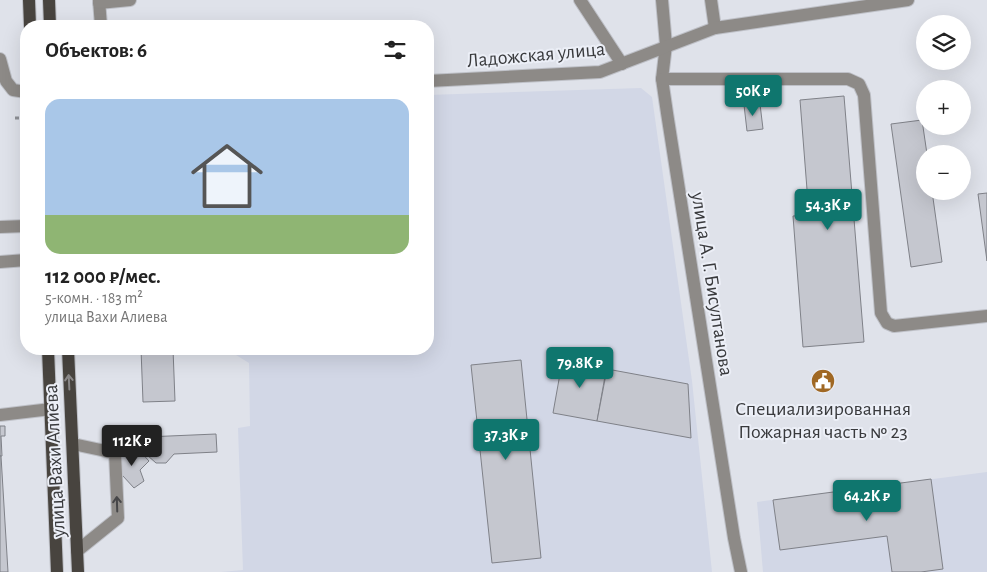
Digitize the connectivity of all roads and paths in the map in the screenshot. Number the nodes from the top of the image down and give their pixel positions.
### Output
1 (29, 0) edge
2 (49, 0) edge
3 (130, 0) edge
4 (580, 0) edge
5 (662, 0) edge
6 (711, 0) edge
7 (908, 0) edge
8 (99, 2) edge
9 (870, 3) edge
10 (30, 20) edge
11 (50, 20) edge
12 (101, 20) edge
13 (715, 28) junction
14 (666, 45) junction
15 (0, 59) edge
16 (622, 64) junction
17 (662, 79) junction
18 (434, 81) edge
19 (20, 91) edge
20 (16, 118) dead end
21 (20, 118) edge
22 (20, 226) edge
23 (0, 227) edge
24 (20, 260) edge
25 (0, 262) edge
26 (987, 316) edge
27 (48, 355) edge
28 (68, 355) edge
29 (51, 408) junction
30 (0, 414) edge
31 (72, 444) junction
32 (77, 551) junction
33 (57, 572) edge
34 (78, 572) edge
35 (741, 572) edge

1 - 10 main road
2 - 11 main road
3 - 8 street
4 - 16 street
5 - 14 street, улица А. Г. Бисултанова
6 - 13 street
7 - 9 street, Ладожская улица
8 - 12 street
9 - 13 street, Ладожская улица
13 - 14 street, Ладожская улица
14 - 16 street, Ладожская улица
14 - 17 street, улица А. Г. Бисултанова
15 - 19 street
16 - 18 street, Ладожская улица
17 - 26 street
17 - 35 street, улица А. Г. Бисултанова
20 - 21 path
22 - 23 street
24 - 25 street
27 - 29 main road, улица Вахи Алиева
31 -> 28 main road, улица Вахи Алиева
29 - 30 street
29 - 33 main road, улица Вахи Алиева
31 - 32 main road, улица Вахи Алиева
32 -> 31 street
32 - 34 main road, улица Вахи Алиева

